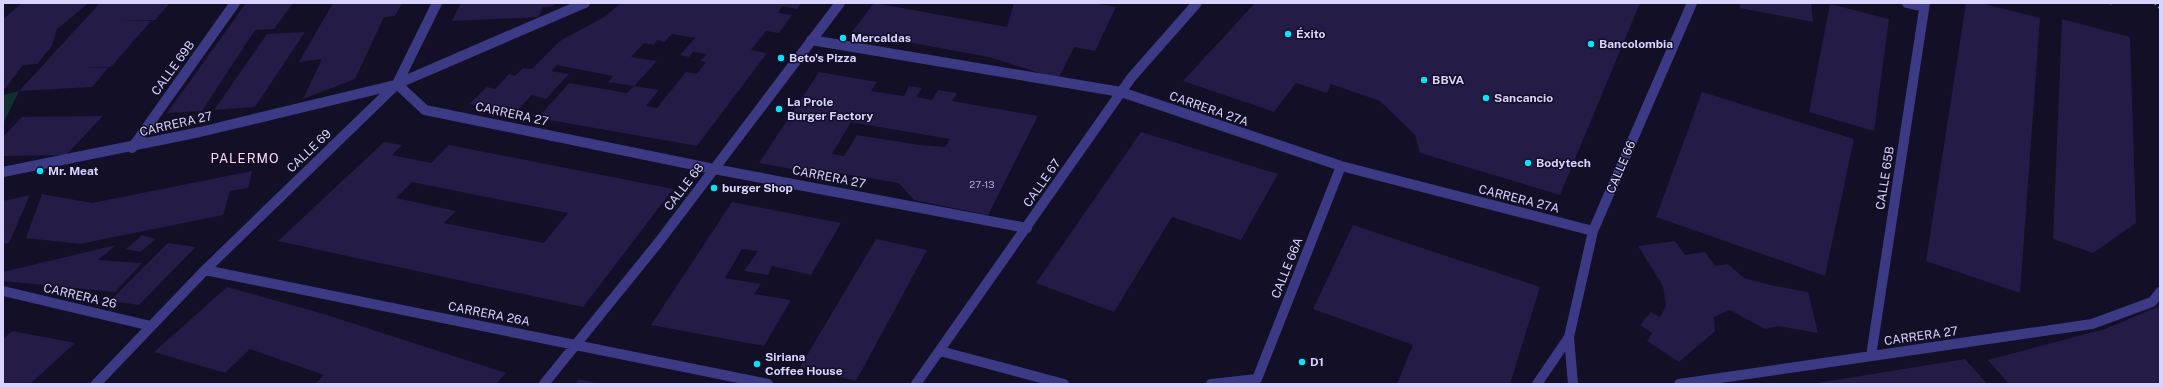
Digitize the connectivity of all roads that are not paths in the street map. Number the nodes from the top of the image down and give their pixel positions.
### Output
1 (235, 3) edge
2 (437, 3) edge
3 (585, 3) edge
4 (840, 3) edge
5 (1197, 3) edge
6 (1692, 3) edge
7 (1906, 3) edge
8 (1925, 5) edge
9 (811, 40) junction
10 (397, 84) junction
11 (1122, 92) junction
12 (132, 148) junction
13 (1341, 166) junction
14 (714, 169) junction
15 (3, 172) edge
16 (1027, 228) junction
17 (1593, 231) junction
18 (205, 270) junction
19 (3, 291) edge
20 (2160, 292) edge
21 (151, 326) junction
22 (1569, 337) junction
23 (577, 345) junction
24 (940, 350) junction
25 (1871, 356) junction
26 (96, 384) edge
27 (544, 384) edge
28 (768, 384) edge
29 (916, 384) edge
30 (1064, 384) edge
31 (1211, 384) edge
32 (1537, 384) edge
33 (1573, 384) edge
34 (1679, 384) edge

1 - 12 street, CALLE 69B
2 - 10 street
3 - 10 street, CALLE 69
4 - 9 street, CALLE 68
5 - 11 street, CALLE 67
6 - 17 street, CALLE 66
7 - 8 street
8 - 25 street, CALLE 65B
9 - 11 street, CARRERA 27A
9 - 14 street, CALLE 68
10 - 12 street, CARRERA 27
10 - 14 street, CARRERA 27
10 - 18 street, CALLE 69
11 - 13 street, CARRERA 27A
11 - 16 street, CALLE 67
12 - 15 street, CARRERA 27
13 - 17 street, CARRERA 27A
13 - 31 street, CALLE 66A
14 - 16 street, CARRERA 27
14 - 23 street, CALLE 68
16 - 24 street, CALLE 67
17 - 22 street, CALLE 66
18 - 21 street, CALLE 69
18 - 23 street, CARRERA 26A
19 - 21 street, CARRERA 26
20 - 25 street, CARRERA 27
21 - 26 street, CALLE 69
22 - 32 street, CALLE 66
22 - 33 street, CALLE 66
23 - 27 street, CALLE 68
23 - 28 street, CARRERA 26A
24 - 29 street, CALLE 67
24 - 30 street
25 - 34 street, CARRERA 27

